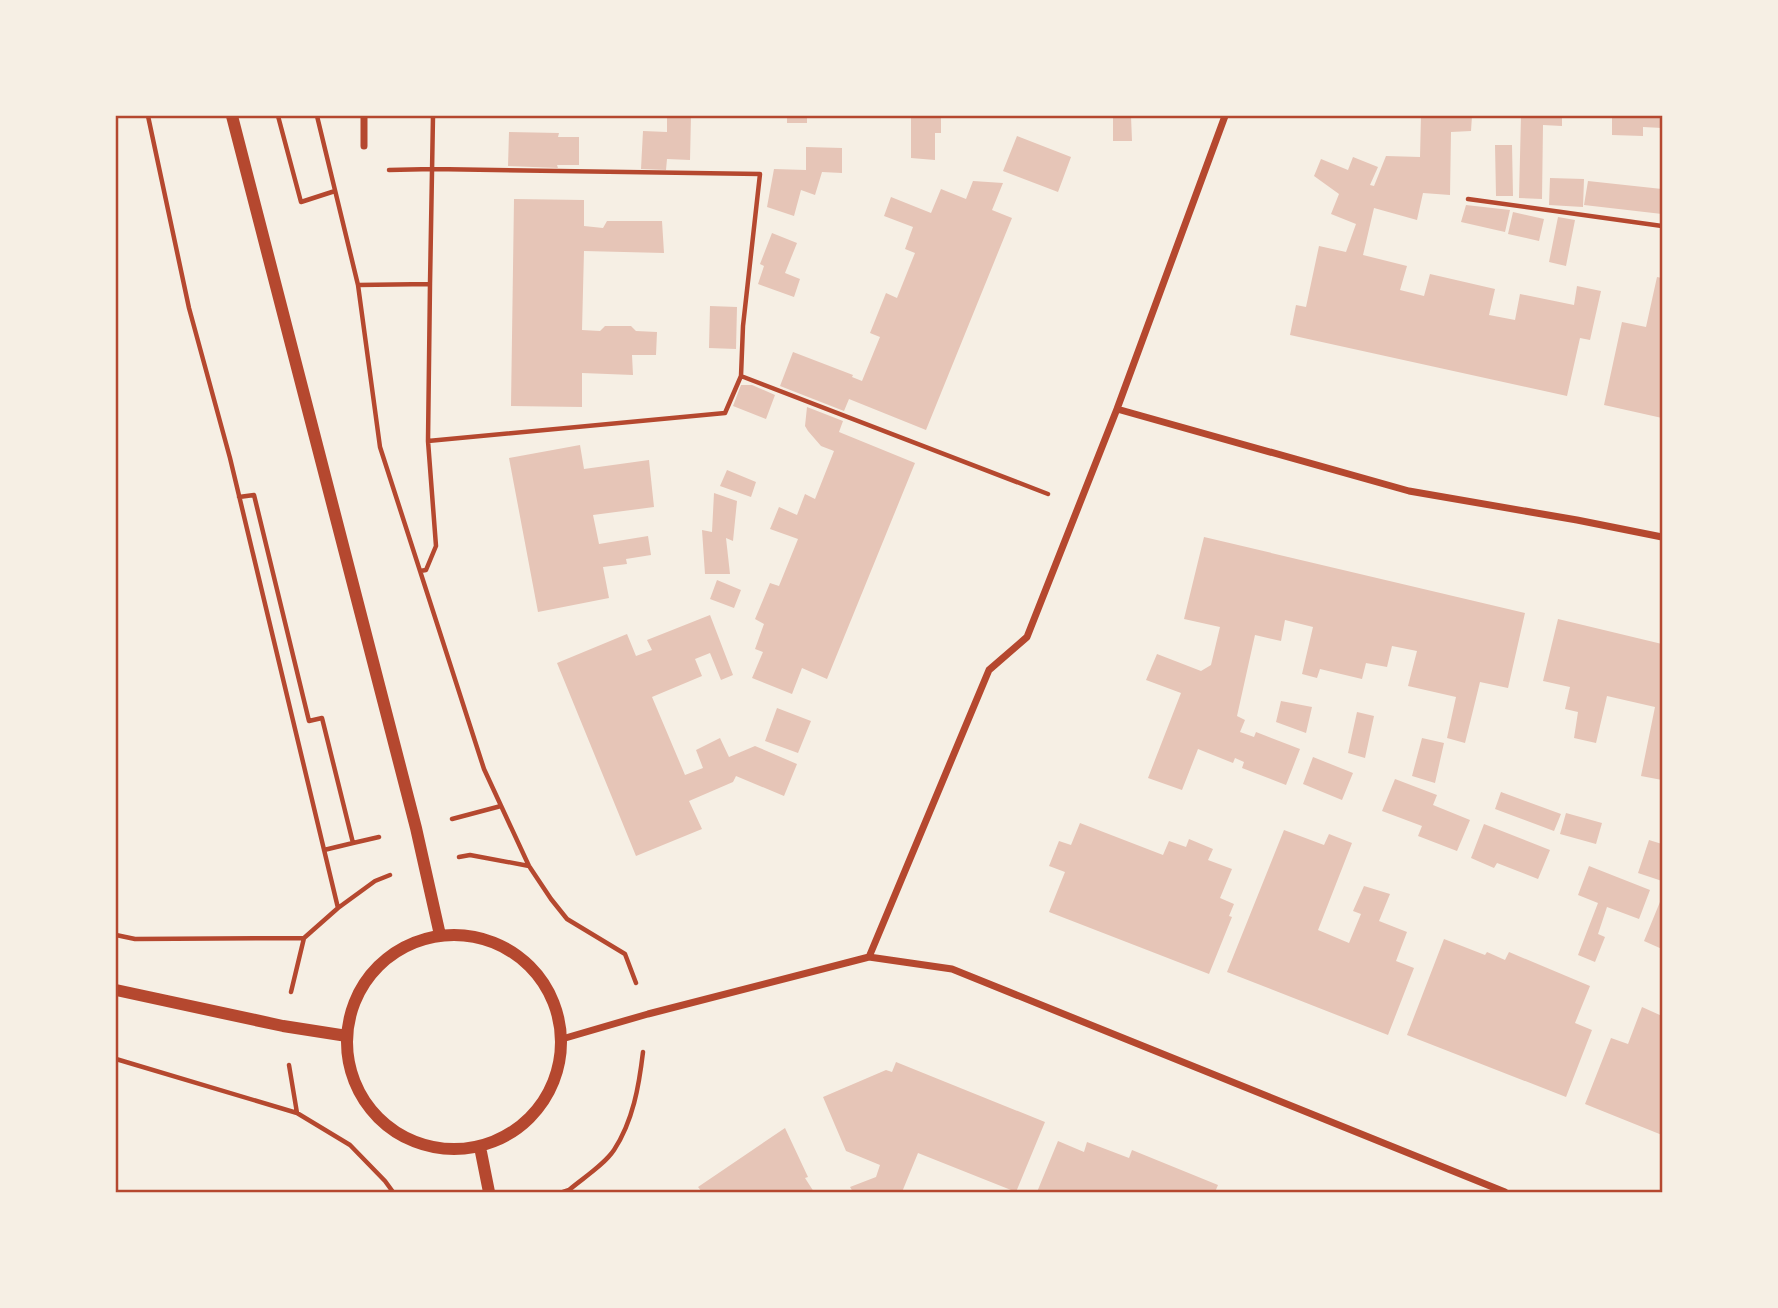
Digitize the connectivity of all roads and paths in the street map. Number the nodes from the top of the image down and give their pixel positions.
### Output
1 (148, 116) edge
2 (232, 116) edge
3 (278, 116) edge
4 (317, 116) edge
5 (364, 116) edge
6 (433, 116) edge
7 (1225, 116) edge
8 (364, 146) joint
9 (433, 169) junction
10 (335, 191) junction
11 (1468, 199) dead end
12 (1662, 226) edge
13 (430, 284) junction
14 (358, 285) junction
15 (741, 376) junction
16 (1117, 408) junction
17 (428, 441) junction
18 (239, 497) junction
19 (1078, 506) junction
20 (1662, 537) edge
21 (420, 571) junction
22 (324, 850) junction
23 (116, 935) edge
24 (440, 935) junction
25 (869, 957) junction
26 (116, 990) edge
27 (648, 1014) junction
28 (347, 1036) junction
29 (562, 1039) junction
30 (116, 1059) edge
31 (480, 1147) junction
32 (570, 1191) edge
33 (393, 1192) edge
34 (489, 1192) edge
35 (563, 1192) edge
36 (1505, 1192) edge

1 - 18 path
2 - 24 street
3 - 10 path
4 - 10 path
5 - 8 street
6 - 9 path
7 - 16 street
8 - 9 path
9 - 13 path
9 - 15 path
10 - 14 path
11 - 12 path
13 - 14 path
13 - 17 path
14 - 21 path
15 - 17 path
15 - 19 path
16 - 19 street
16 - 20 street
17 - 21 path
18 - 22 path
18 - 22 path
19 - 25 street
21 - 27 path
22 - 23 path
24 - 28 street
24 - 29 street
25 - 27 street
25 - 36 street
26 - 28 street
27 - 29 street
27 - 32 path
28 - 31 street
29 - 31 street
30 - 33 path
31 - 34 street
32 - 35 path

